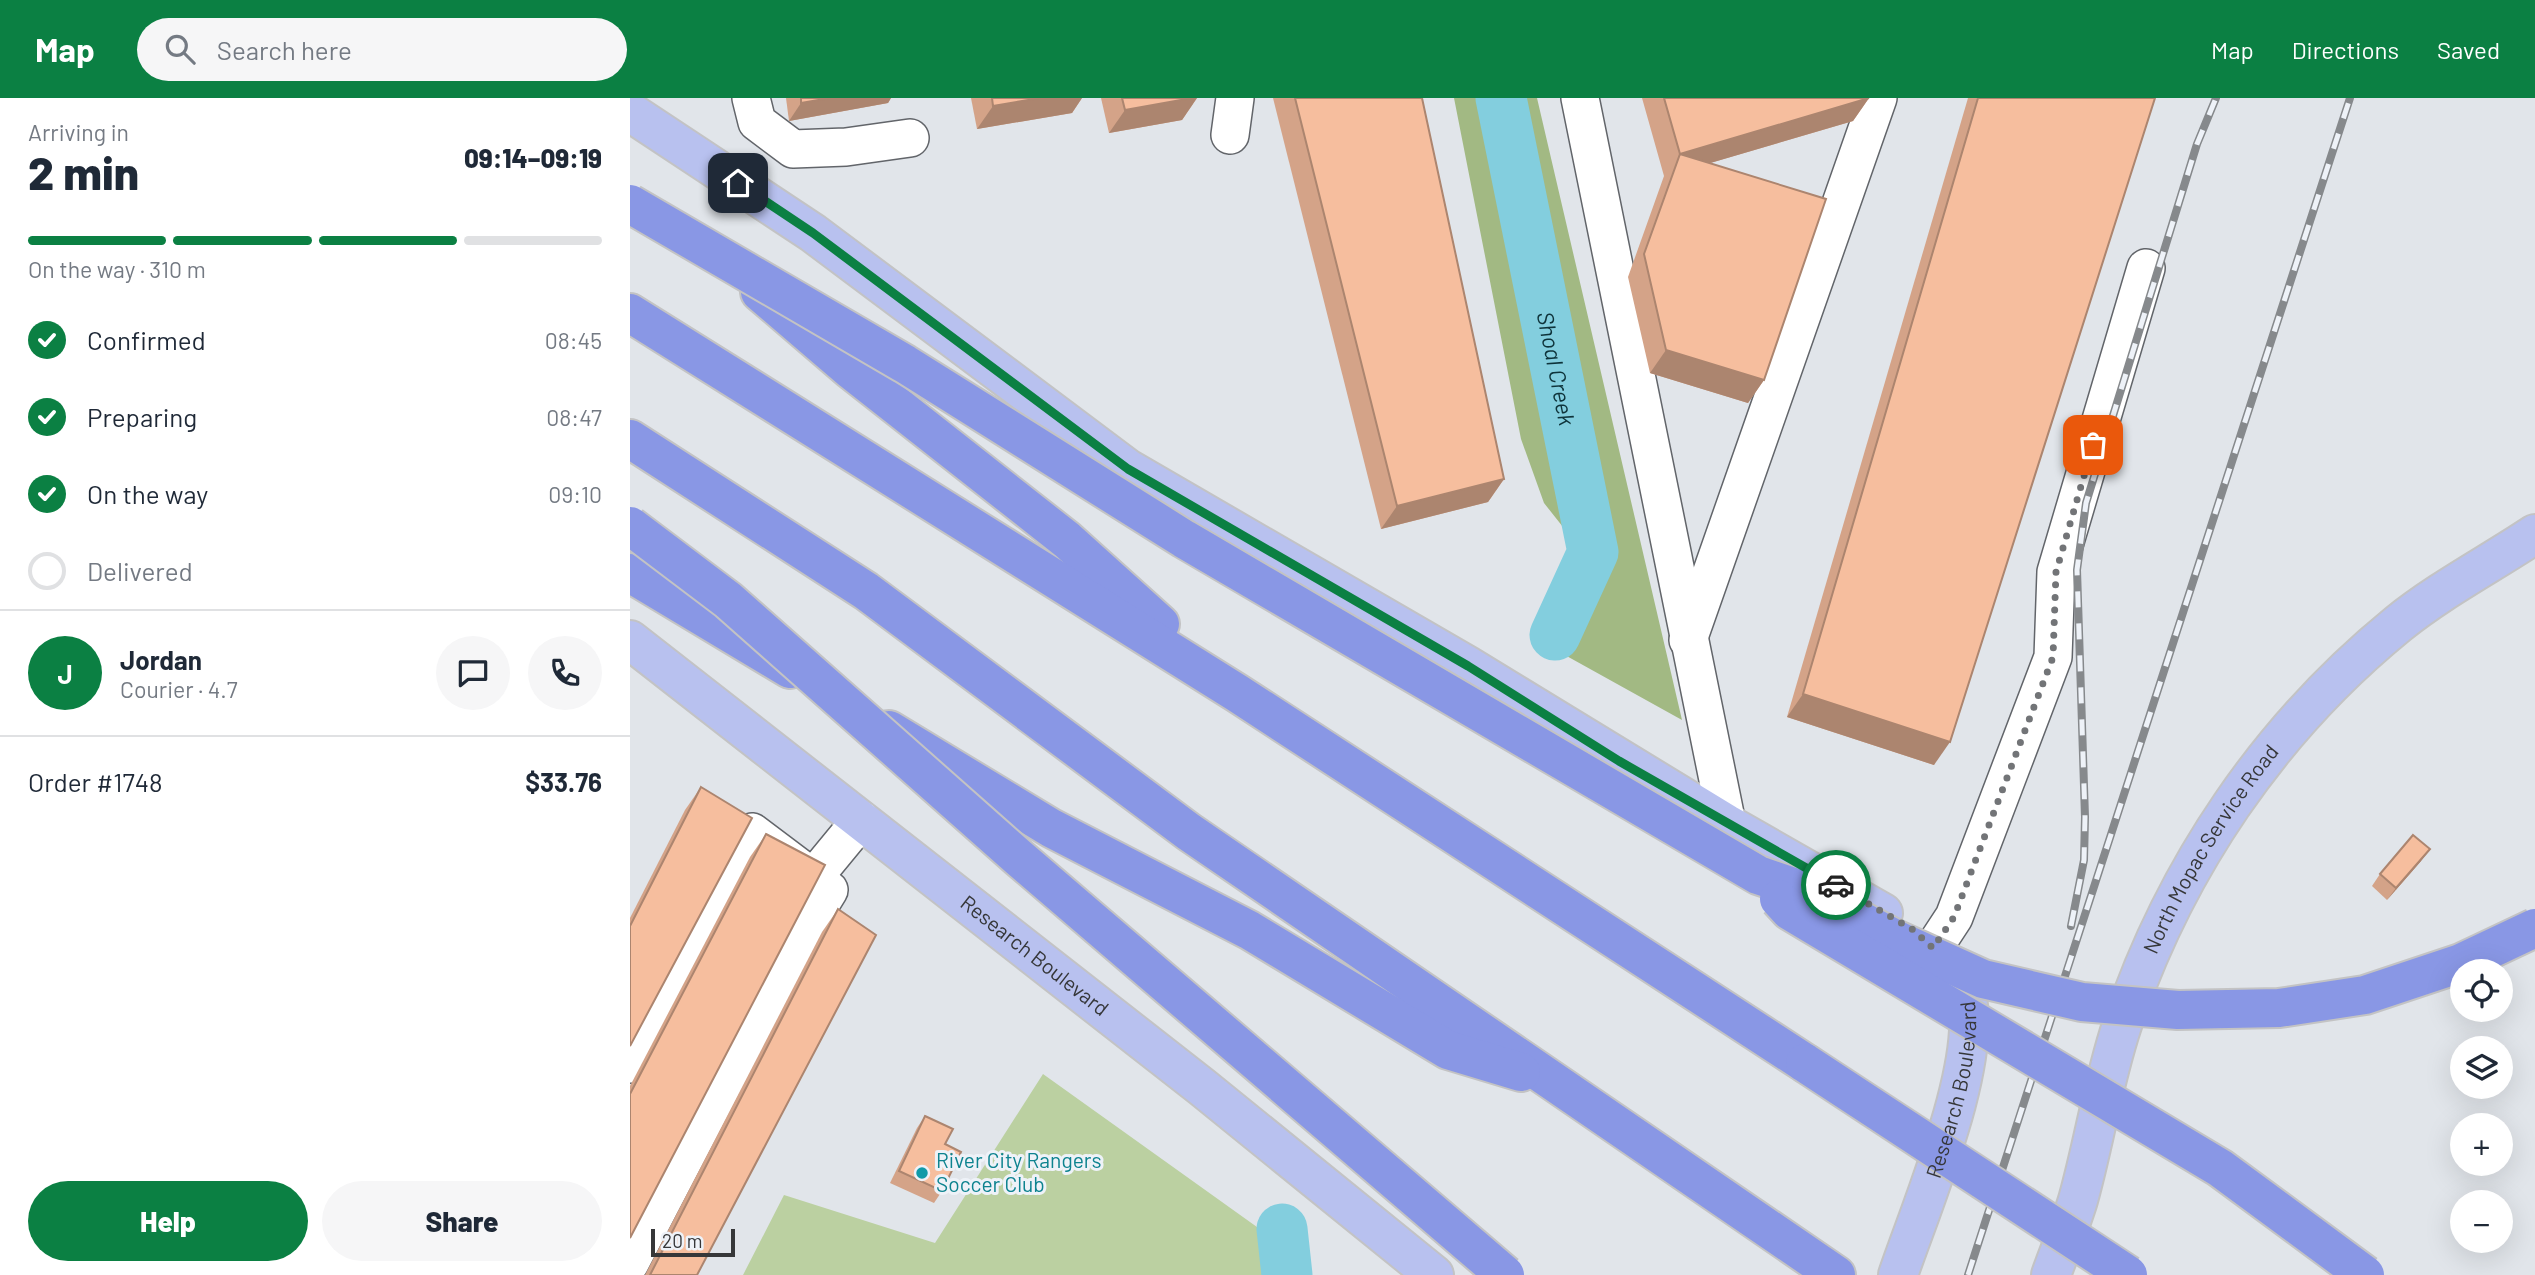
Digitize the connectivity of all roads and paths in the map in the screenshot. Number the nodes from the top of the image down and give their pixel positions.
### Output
1 (751, 98) edge
2 (1235, 98) edge
3 (1580, 98) edge
4 (1878, 98) edge
5 (630, 113) edge
6 (1230, 135) dead end
7 (910, 138) dead end
8 (630, 187) edge
9 (630, 204) edge
10 (2146, 268) dead end
11 (630, 313) edge
12 (630, 439) edge
13 (630, 526) edge
14 (2535, 534) edge
15 (630, 573) edge
16 (630, 640) edge
17 (1688, 641) junction
18 (1237, 693) junction
19 (861, 820) junction
20 (1727, 824) junction
21 (1758, 875) junction
22 (814, 877) junction
23 (2535, 928) edge
24 (1933, 948) junction
25 (630, 1064) edge
26 (1558, 1083) junction
27 (630, 1263) edge
28 (1827, 1269) edge
29 (1434, 1275) edge
30 (1505, 1275) edge
31 (1898, 1275) edge
32 (2050, 1275) edge
33 (2128, 1275) edge
34 (2365, 1275) edge

1 - 7 lane
2 - 6 lane
3 - 17 lane
4 - 17 lane
5 - 20 main road, Research Boulevard
8 - 18 highway
9 - 21 highway, bridge
10 - 24 lane
11 - 18 highway
12 - 26 highway
13 - 30 highway, bridge
14 - 32 main road, North Mopac Service Road
15 - 26 highway
16 - 19 main road, Research Boulevard
17 - 20 lane
18 - 33 highway, bridge
19 - 22 lane
19 - 29 main road, Research Boulevard
20 - 24 main road, Research Boulevard
21 - 23 highway, bridge
21 - 34 highway, bridge
22 - 25 lane
22 - 27 lane
24 - 31 main road, Research Boulevard
26 - 28 highway

